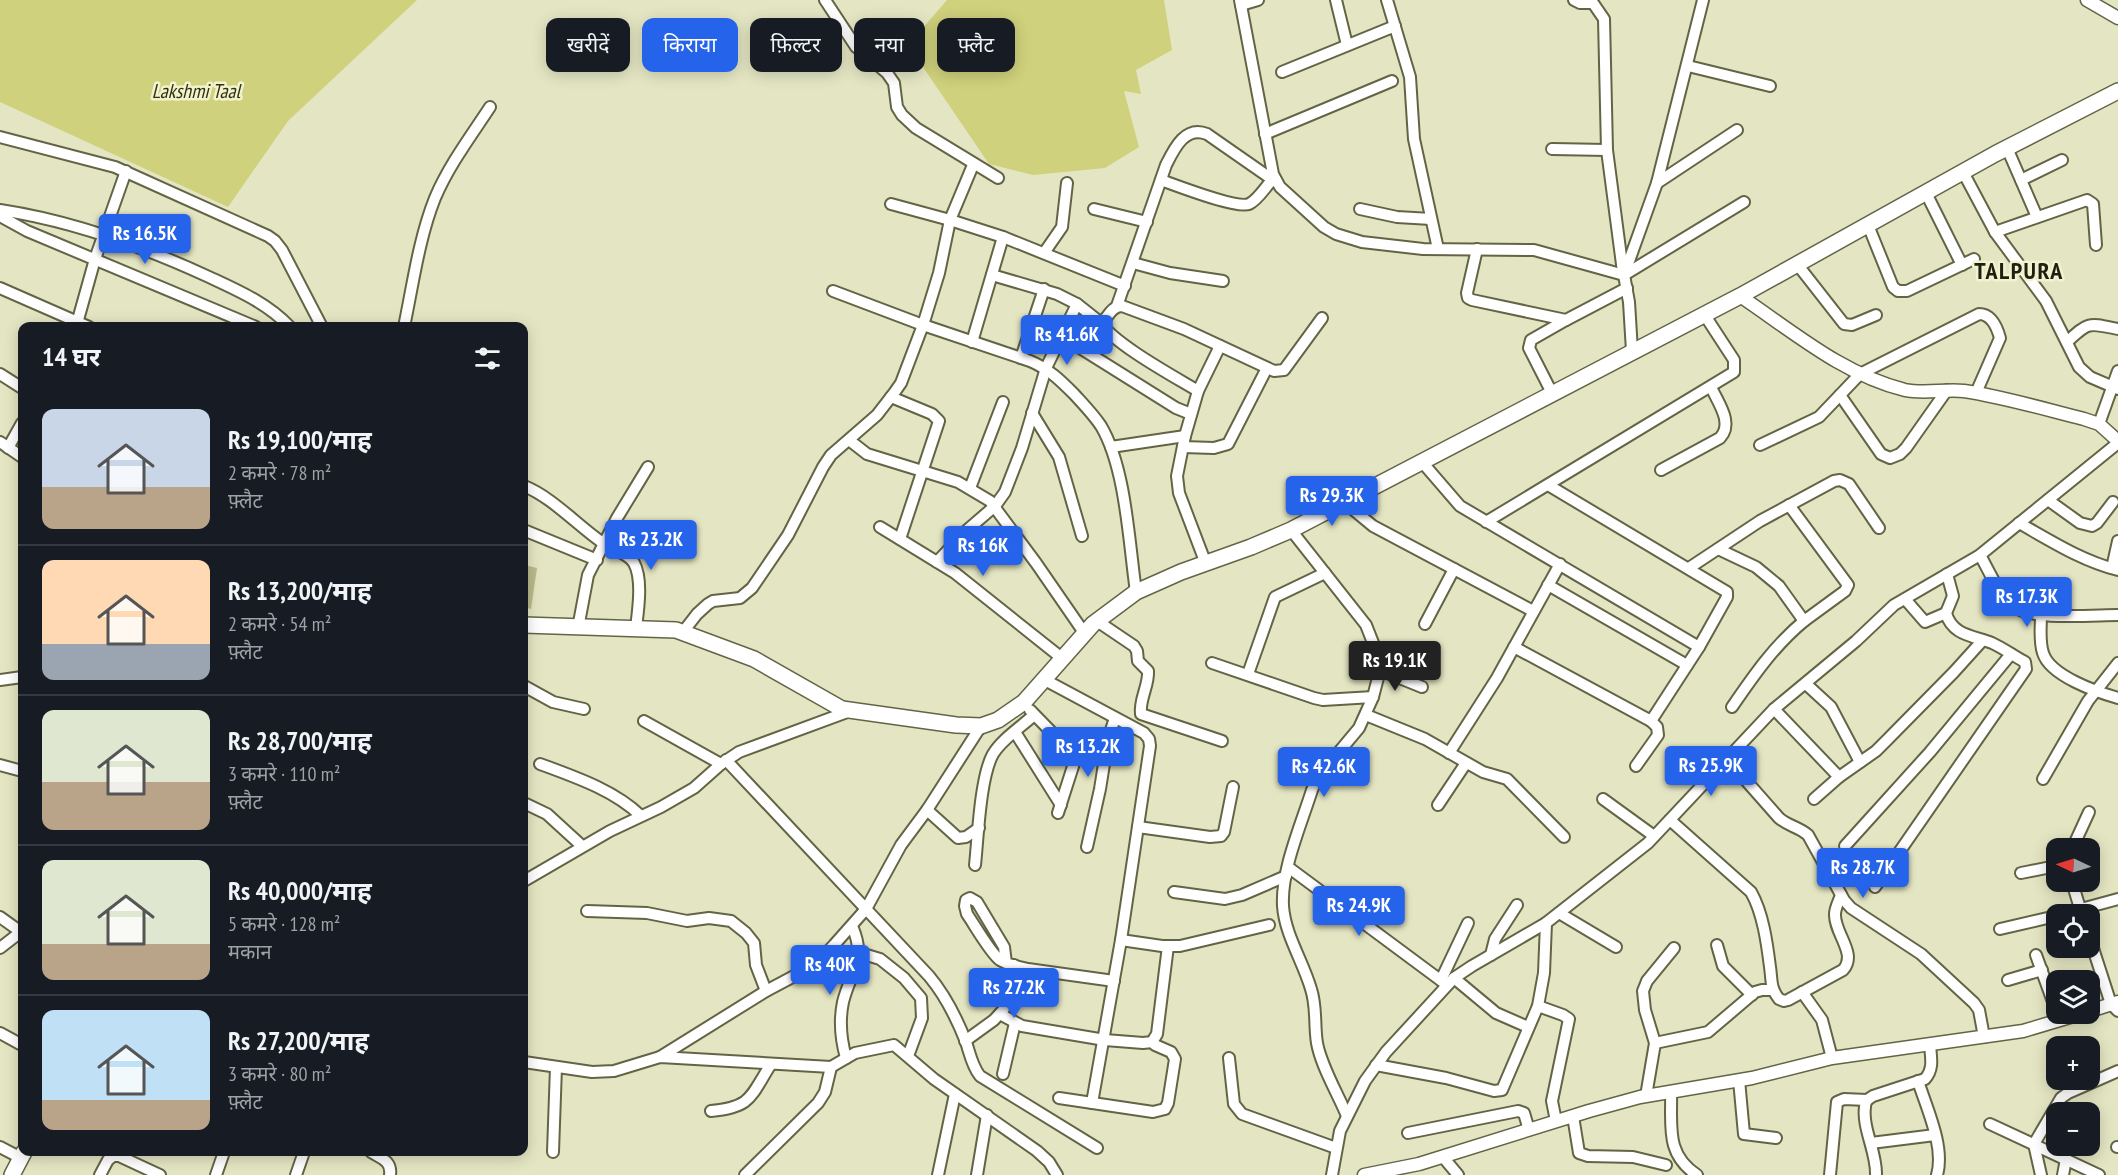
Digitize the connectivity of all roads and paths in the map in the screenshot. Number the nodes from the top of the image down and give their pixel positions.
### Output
1 (825, 0) edge
2 (1258, 0) edge
3 (1335, 0) edge
4 (1387, 0) edge
5 (1574, 0) edge
6 (1703, 0) edge
7 (2087, 0) edge
8 (1240, 2) edge
9 (2118, 18) edge
10 (1395, 26) junction
11 (1347, 45) junction
12 (1688, 66) junction
13 (1282, 72) dead end
14 (1392, 81) dead end
15 (1770, 86) dead end
16 (2118, 92) edge
17 (490, 107) dead end
18 (1737, 130) dead end
19 (1265, 134) junction
20 (0, 137) edge
21 (2007, 148) junction
22 (1552, 149) dead end
23 (1608, 150) junction
24 (2062, 160) dead end
25 (973, 165) junction
26 (126, 171) junction
27 (1963, 172) junction
28 (998, 178) dead end
29 (1161, 180) junction
30 (2021, 180) junction
31 (1274, 181) junction
32 (1067, 183) dead end
33 (1657, 183) junction
34 (1926, 193) junction
35 (1744, 202) dead end
36 (891, 204) dead end
37 (1094, 209) dead end
38 (1360, 209) dead end
39 (0, 210) edge
40 (0, 216) edge
41 (2037, 217) junction
42 (1431, 219) junction
43 (950, 220) junction
44 (1147, 222) junction
45 (1868, 225) junction
46 (1995, 232) junction
47 (104, 234) junction
48 (1003, 237) junction
49 (2096, 244) dead end
50 (1438, 249) junction
51 (1477, 249) junction
52 (1044, 253) junction
53 (95, 259) junction
54 (1974, 259) dead end
55 (1133, 263) junction
56 (1797, 264) junction
57 (1962, 265) junction
58 (992, 275) junction
59 (1624, 275) junction
60 (1222, 281) dead end
61 (1125, 286) junction
62 (0, 288) edge
63 (1627, 288) junction
64 (1044, 289) junction
65 (832, 291) dead end
66 (1740, 296) junction
67 (1077, 304) junction
68 (1117, 306) junction
69 (1704, 314) junction
70 (1876, 315) dead end
71 (1322, 318) dead end
72 (1566, 320) junction
73 (74, 322) edge
74 (82, 322) edge
75 (244, 322) edge
76 (284, 322) edge
77 (319, 322) edge
78 (405, 322) edge
79 (1101, 323) junction
80 (922, 325) junction
81 (2118, 328) edge
82 (1061, 336) junction
83 (972, 342) junction
84 (2067, 342) junction
85 (1220, 346) junction
86 (1632, 351) junction
87 (1021, 358) junction
88 (1046, 368) junction
89 (1267, 368) junction
90 (2118, 371) edge
91 (0, 374) edge
92 (1860, 374) junction
93 (18, 385) edge
94 (1711, 387) junction
95 (2115, 387) edge
96 (1947, 390) junction
97 (1198, 391) junction
98 (1551, 393) junction
99 (1976, 393) junction
100 (1840, 395) junction
101 (891, 397) junction
102 (1003, 402) dead end
103 (1032, 413) junction
104 (1191, 414) junction
105 (2099, 424) junction
106 (18, 428) edge
107 (849, 440) junction
108 (1184, 441) junction
109 (2118, 442) edge
110 (4, 445) edge
111 (1760, 445) dead end
112 (1111, 447) junction
113 (18, 454) edge
114 (1422, 462) junction
115 (648, 467) dead end
116 (923, 470) junction
117 (1661, 470) dead end
118 (1548, 485) junction
119 (528, 488) edge
120 (970, 488) junction
121 (2048, 500) junction
122 (1344, 502) junction
123 (2116, 502) edge
124 (1789, 505) junction
125 (995, 506) junction
126 (1486, 522) junction
127 (2019, 523) junction
128 (880, 527) dead end
129 (1879, 528) dead end
130 (1291, 530) junction
131 (528, 532) edge
132 (1082, 537) dead end
133 (900, 539) junction
134 (2118, 541) edge
135 (605, 544) junction
136 (1718, 549) junction
137 (1980, 555) junction
138 (597, 560) junction
139 (937, 562) junction
140 (1206, 564) junction
141 (1560, 564) junction
142 (1689, 568) junction
143 (1454, 569) junction
144 (2115, 569) edge
145 (1325, 573) junction
146 (1947, 574) junction
147 (1548, 585) junction
148 (1136, 592) junction
149 (1905, 598) junction
150 (1533, 611) junction
151 (1946, 614) junction
152 (2041, 615) junction
153 (2118, 615) edge
154 (1097, 621) junction
155 (1804, 621) junction
156 (1425, 624) dead end
157 (528, 625) edge
158 (578, 628) junction
159 (636, 628) junction
160 (683, 632) junction
161 (1085, 634) junction
162 (1982, 641) junction
163 (1514, 646) junction
164 (1699, 647) junction
165 (2011, 654) junction
166 (1063, 659) junction
167 (1212, 663) dead end
168 (2118, 663) edge
169 (1687, 665) junction
170 (1380, 670) junction
171 (1248, 674) junction
172 (18, 677) edge
173 (0, 680) edge
174 (1045, 680) junction
175 (1806, 684) junction
176 (1422, 687) dead end
177 (528, 688) edge
178 (2094, 692) junction
179 (1372, 697) junction
180 (2118, 698) edge
181 (1024, 702) junction
182 (1732, 707) dead end
183 (584, 709) dead end
184 (1774, 709) junction
185 (850, 711) junction
186 (1034, 715) junction
187 (1366, 715) junction
188 (1115, 718) junction
189 (644, 721) dead end
190 (1651, 722) junction
191 (981, 726) junction
192 (1015, 732) junction
193 (1222, 741) dead end
194 (1065, 746) dead end
195 (1449, 753) junction
196 (1727, 759) junction
197 (1105, 760) junction
198 (724, 762) junction
199 (1860, 762) junction
200 (1466, 763) junction
201 (540, 764) dead end
202 (0, 765) edge
203 (1636, 766) dead end
204 (18, 770) edge
205 (1839, 777) junction
206 (2043, 779) dead end
207 (1233, 787) dead end
208 (1603, 799) dead end
209 (1814, 799) dead end
210 (528, 805) edge
211 (1438, 805) dead end
212 (927, 810) junction
213 (2089, 812) dead end
214 (641, 816) junction
215 (1670, 820) junction
216 (1138, 827) junction
217 (979, 828) junction
218 (1654, 836) junction
219 (1564, 837) dead end
220 (2077, 838) edge
221 (582, 846) junction
222 (1087, 846) dead end
223 (1845, 846) dead end
224 (975, 866) dead end
225 (2046, 868) edge
226 (1287, 872) junction
227 (2021, 873) dead end
228 (528, 879) edge
229 (1875, 887) dead end
230 (1174, 892) dead end
231 (1841, 895) junction
232 (2118, 899) edge
233 (2100, 905) edge
234 (1517, 906) dead end
235 (866, 909) junction
236 (586, 911) dead end
237 (1559, 913) junction
238 (0, 917) edge
239 (2046, 918) edge
240 (1468, 922) dead end
241 (1546, 923) junction
242 (1269, 925) dead end
243 (852, 926) junction
244 (18, 929) edge
245 (2000, 929) dead end
246 (18, 935) edge
247 (1121, 940) junction
248 (1717, 945) dead end
249 (1168, 946) junction
250 (1616, 947) dead end
251 (0, 948) edge
252 (1674, 948) dead end
253 (860, 953) junction
254 (1491, 955) junction
255 (2036, 955) dead end
256 (2097, 958) edge
257 (1010, 964) junction
258 (2042, 970) junction
259 (2008, 980) dead end
260 (1114, 981) junction
261 (1448, 981) junction
262 (2046, 981) edge
263 (1773, 990) junction
264 (766, 992) junction
265 (1802, 992) junction
266 (1752, 996) junction
267 (1538, 1006) junction
268 (2116, 1006) edge
269 (2100, 1009) edge
270 (1000, 1014) junction
271 (2046, 1020) edge
272 (1015, 1023) junction
273 (1528, 1027) junction
274 (0, 1033) edge
275 (1984, 1037) junction
276 (1104, 1040) junction
277 (965, 1041) junction
278 (1152, 1042) junction
279 (1655, 1043) junction
280 (18, 1044) edge
281 (1930, 1045) junction
282 (909, 1056) junction
283 (660, 1058) junction
284 (846, 1058) junction
285 (1229, 1058) dead end
286 (1832, 1058) junction
287 (528, 1063) edge
288 (771, 1064) junction
289 (1376, 1065) junction
290 (556, 1067) junction
291 (831, 1067) junction
292 (2118, 1071) edge
293 (1003, 1074) dead end
294 (1739, 1080) junction
295 (1918, 1082) junction
296 (1671, 1093) junction
297 (955, 1094) junction
298 (1646, 1096) junction
299 (1059, 1098) dead end
300 (1867, 1100) junction
301 (1092, 1103) junction
302 (711, 1111) dead end
303 (987, 1115) junction
304 (1347, 1116) junction
305 (1574, 1116) junction
306 (1556, 1121) junction
307 (1989, 1124) dead end
308 (1529, 1130) junction
309 (1408, 1133) dead end
310 (1935, 1135) junction
311 (1776, 1138) dead end
312 (1871, 1143) junction
313 (1673, 1144) junction
314 (2034, 1144) junction
315 (0, 1147) edge
316 (1097, 1148) dead end
317 (1336, 1148) junction
318 (552, 1152) dead end
319 (18, 1154) edge
320 (22, 1156) edge
321 (223, 1156) edge
322 (303, 1156) edge
323 (378, 1156) edge
324 (1443, 1157) junction
325 (2066, 1159) junction
326 (1665, 1170) edge
327 (300, 1173) edge
328 (12, 1175) edge
329 (100, 1175) edge
330 (160, 1175) edge
331 (216, 1175) edge
332 (390, 1175) edge
333 (745, 1175) edge
334 (938, 1175) edge
335 (977, 1175) edge
336 (1057, 1175) edge
337 (1332, 1175) edge
338 (1364, 1175) edge
339 (1458, 1175) edge
340 (1697, 1175) edge
341 (1830, 1175) edge
342 (1876, 1175) edge
343 (1936, 1175) edge
344 (2041, 1175) edge
345 (2063, 1175) edge
346 (2099, 1175) edge

1 - 25 street
2 - 8 street
3 - 11 street
4 - 10 street
5 - 23 street
6 - 12 street
7 - 9 street
8 - 19 street
10 - 11 street
10 - 42 street
11 - 13 street
12 - 15 street
12 - 33 street
14 - 19 street
16 - 21 main road
17 - 78 street
18 - 33 street
19 - 31 street
20 - 26 street
21 - 27 main road
21 - 30 street
22 - 23 street
23 - 59 street
24 - 30 street
25 - 28 street
25 - 43 street
26 - 47 street
26 - 77 street
27 - 34 main road
27 - 46 street
29 - 31 street
29 - 31 street
29 - 44 street
30 - 41 street
31 - 50 street
32 - 52 street
33 - 59 street
34 - 45 main road
34 - 57 street
35 - 59 street
36 - 43 street
37 - 44 street
38 - 42 street
39 - 47 street
40 - 53 street
41 - 46 street
41 - 49 street
42 - 50 street
43 - 48 street
43 - 80 street
44 - 55 street
45 - 56 main road
45 - 57 street
46 - 84 street
47 - 53 street
47 - 76 street
48 - 52 street
48 - 58 street
50 - 51 street
51 - 59 street
51 - 72 street
52 - 61 street
53 - 74 street
53 - 75 street
54 - 57 street
55 - 60 street
55 - 61 street
56 - 66 main road
56 - 70 street
58 - 64 street
58 - 83 street
59 - 63 street
61 - 68 street
62 - 73 street
63 - 72 street
63 - 86 street
64 - 67 street
64 - 87 street
65 - 80 street
66 - 69 main road
66 - 92 street
67 - 79 street
67 - 82 street
68 - 79 street
68 - 85 street
69 - 86 main road
69 - 94 street
71 - 89 street
72 - 98 street
79 - 97 street
80 - 83 street
80 - 101 street
81 - 84 street
82 - 88 street
82 - 104 street
83 - 87 street
84 - 95 street
85 - 89 street
85 - 97 street
86 - 98 main road
87 - 88 street
88 - 103 street
88 - 112 street
89 - 108 street
90 - 95 street
91 - 93 street
92 - 96 street
92 - 99 street
92 - 100 street
94 - 117 street
94 - 118 street
95 - 105 street
96 - 99 street
96 - 100 street
97 - 104 street
98 - 114 main road
99 - 105 street
100 - 111 street
101 - 107 street
101 - 116 street
102 - 120 street
103 - 125 street
103 - 132 street
104 - 108 street
105 - 109 street
106 - 110 street
107 - 116 street
107 - 160 street
108 - 112 street
108 - 140 street
109 - 121 street
110 - 113 street
112 - 148 street
114 - 122 main road
114 - 126 street
115 - 135 street
116 - 120 street
116 - 133 street
118 - 126 street
118 - 142 street
119 - 135 street
120 - 125 street
121 - 123 street
121 - 127 street
122 - 130 main road
122 - 143 street
124 - 129 street
124 - 136 street
124 - 155 street
125 - 139 street
125 - 161 street
126 - 141 street
127 - 137 street
127 - 144 street
128 - 133 street
130 - 140 main road
130 - 145 street
131 - 138 street
133 - 139 street
134 - 144 street
135 - 138 street
135 - 159 street
136 - 142 street
136 - 155 street
137 - 146 street
137 - 152 street
138 - 158 street
139 - 166 street
140 - 148 main road
141 - 147 street
141 - 164 street
142 - 164 street
143 - 150 street
143 - 156 street
145 - 170 street
145 - 171 street
146 - 149 street
146 - 151 street
147 - 150 street
147 - 169 street
148 - 154 main road
149 - 151 street
149 - 175 street
150 - 163 street
151 - 162 street
152 - 153 street
152 - 178 street
154 - 161 main road
154 - 193 street
155 - 182 street
157 - 158 main road
158 - 159 main road
159 - 160 main road
160 - 185 main road
161 - 166 main road
162 - 165 street
162 - 199 street
163 - 190 street
163 - 195 street
164 - 169 street
165 - 223 street
165 - 229 street
166 - 174 main road
167 - 171 street
168 - 178 street
169 - 190 street
170 - 176 street
170 - 179 street
171 - 179 street
172 - 173 street
174 - 181 main road
174 - 188 street
175 - 184 street
175 - 199 street
177 - 183 street
178 - 180 street
178 - 206 street
179 - 187 street
181 - 186 street
181 - 191 main road
184 - 196 street
184 - 205 street
185 - 191 main road
185 - 198 street
186 - 192 street
186 - 194 street
187 - 195 street
187 - 226 street
188 - 197 street
188 - 216 street
189 - 198 street
190 - 203 street
191 - 212 street
192 - 197 street
192 - 217 street
195 - 200 street
196 - 215 street
196 - 231 street
197 - 222 street
198 - 214 street
198 - 235 street
199 - 205 street
200 - 211 street
200 - 219 street
201 - 214 street
202 - 204 street
205 - 209 street
207 - 216 street
208 - 218 street
210 - 221 street
212 - 217 street
212 - 235 street
213 - 220 street
214 - 221 street
215 - 218 street
215 - 263 street
216 - 247 street
217 - 224 street
218 - 237 street
221 - 228 street
225 - 227 street
226 - 230 street
226 - 261 street
226 - 304 street
231 - 265 street
231 - 275 street
232 - 233 street
234 - 254 street
235 - 243 street
235 - 277 street
236 - 264 street
237 - 241 street
237 - 250 street
238 - 244 street
239 - 245 street
240 - 261 street
241 - 254 street
241 - 267 street
242 - 249 street
243 - 253 street
243 - 264 street
246 - 251 street
247 - 249 street
247 - 260 street
248 - 266 street
249 - 278 street
252 - 279 street
253 - 282 street
253 - 284 street
254 - 261 street
255 - 258 street
256 - 268 street
257 - 257 street
257 - 260 street
257 - 270 street
258 - 259 street
258 - 262 street
260 - 276 street
261 - 273 street
261 - 289 street
263 - 265 street
263 - 266 street
264 - 283 street
265 - 286 street
266 - 279 street
267 - 273 street
267 - 306 street
268 - 269 street
270 - 272 street
270 - 277 street
271 - 275 street
272 - 276 street
272 - 293 street
273 - 289 street
274 - 280 street
275 - 281 street
276 - 278 street
276 - 301 street
277 - 316 street
278 - 301 street
279 - 298 street
281 - 286 street
281 - 295 street
282 - 284 street
282 - 297 street
283 - 288 street
283 - 290 street
284 - 291 street
285 - 317 street
286 - 294 street
287 - 290 street
288 - 291 street
288 - 302 street
289 - 304 street
290 - 318 street
291 - 333 street
292 - 314 street
294 - 296 street
294 - 311 street
295 - 300 street
295 - 310 street
296 - 298 street
296 - 313 street
297 - 303 street
297 - 334 street
298 - 305 street
299 - 301 street
300 - 312 street
300 - 341 street
303 - 335 street
303 - 336 street
304 - 317 street
305 - 306 street
305 - 326 street
306 - 308 street
307 - 314 street
308 - 309 street
308 - 324 street
310 - 312 street
310 - 343 street
312 - 342 street
313 - 326 street
313 - 340 street
314 - 325 street
314 - 344 street
315 - 319 street
317 - 337 street
320 - 328 main road
321 - 331 street
322 - 327 street
323 - 332 street
324 - 338 street
324 - 339 street
325 - 345 street
325 - 346 street
329 - 330 street

